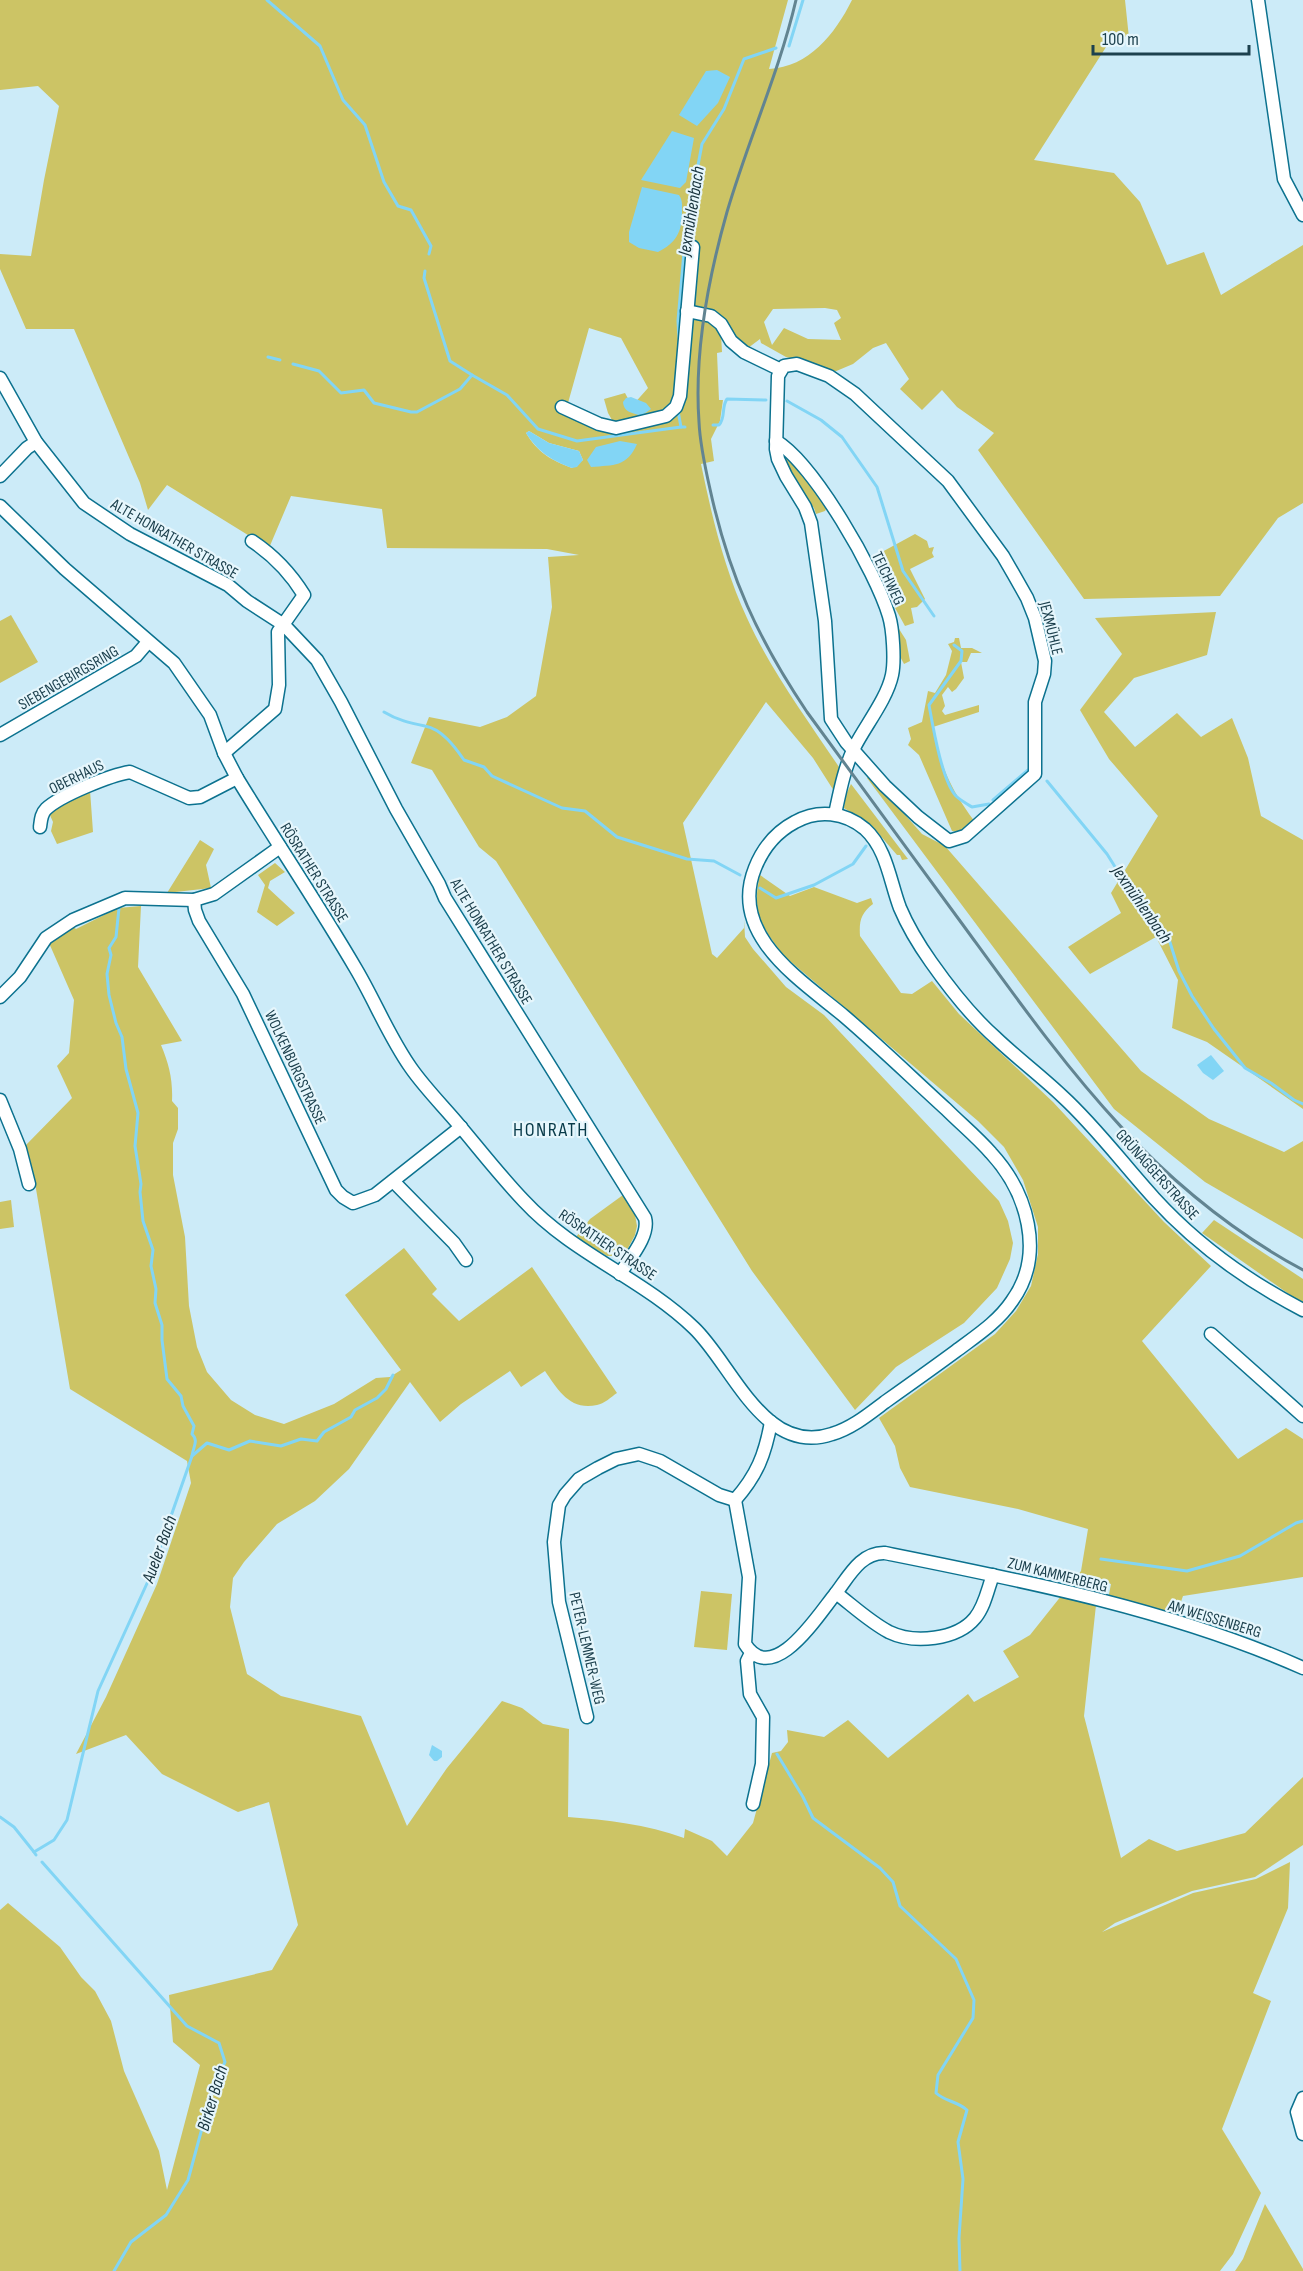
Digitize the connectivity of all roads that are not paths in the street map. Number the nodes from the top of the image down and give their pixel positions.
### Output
1 (1258, 0) edge
2 (1303, 215) edge
3 (693, 247) dead end
4 (687, 311) junction
5 (781, 370) junction
6 (0, 378) edge
7 (562, 407) dead end
8 (776, 441) junction
9 (36, 442) junction
10 (0, 476) edge
11 (1, 510) edge
12 (252, 541) dead end
13 (284, 625) junction
14 (148, 642) junction
15 (0, 735) edge
16 (854, 749) junction
17 (224, 753) junction
18 (237, 778) junction
19 (835, 814) junction
20 (40, 827) dead end
21 (280, 847) junction
22 (194, 900) junction
23 (0, 997) edge
24 (0, 1100) edge
25 (461, 1127) junction
26 (393, 1181) junction
27 (29, 1184) dead end
28 (466, 1260) dead end
29 (620, 1274) junction
30 (1303, 1310) edge
31 (1211, 1334) dead end
32 (1303, 1416) edge
33 (771, 1422) junction
34 (735, 1500) junction
35 (993, 1575) junction
36 (836, 1593) junction
37 (1115, 1605) joint
38 (751, 1653) junction
39 (1303, 1668) edge
40 (587, 1717) dead end
41 (753, 1804) dead end
42 (1303, 2098) edge
43 (1303, 2134) edge

1 - 2 street
3 - 4 street
4 - 5 street, JEXMÜHLE
4 - 7 street
5 - 8 street, JEXMÜHLE
5 - 16 street, JEXMÜHLE
6 - 9 street, ALTE HONRATHER STRASSE
8 - 16 street, JEXMÜHLE
8 - 16 street, TEICHWEG
9 - 10 street
9 - 13 street, ALTE HONRATHER STRASSE
11 - 14 street, RÖSRATHER STRASSE
12 - 13 street
13 - 17 street
13 - 29 street, ALTE HONRATHER STRASSE
14 - 15 street, SIEBENGEBIRGSRING
14 - 17 street, RÖSRATHER STRASSE
16 - 19 street
17 - 18 street, RÖSRATHER STRASSE
18 - 20 street, OBERHAUS
18 - 21 street, RÖSRATHER STRASSE
19 - 30 street, GRÜNAGGERSTRASSE
19 - 33 street, RÖSRATHER STRASSE
21 - 22 street
21 - 25 street, RÖSRATHER STRASSE
22 - 23 street
22 - 26 street, WOLKENBURGSTRASSE
24 - 27 street
25 - 26 street, WOLKENBURGSTRASSE
25 - 29 street, RÖSRATHER STRASSE
26 - 28 street
29 - 33 street, RÖSRATHER STRASSE
31 - 32 street
33 - 34 street
34 - 38 street
34 - 40 street, PETER-LEMMER-WEG
35 - 36 street, ZUM KAMMERBERG
35 - 36 street, ZUM KAMMERBERG
35 - 37 street, ZUM KAMMERBERG
36 - 38 street, ZUM KAMMERBERG
37 - 39 street, AM WEISSENBERG
38 - 41 street
42 - 43 street

